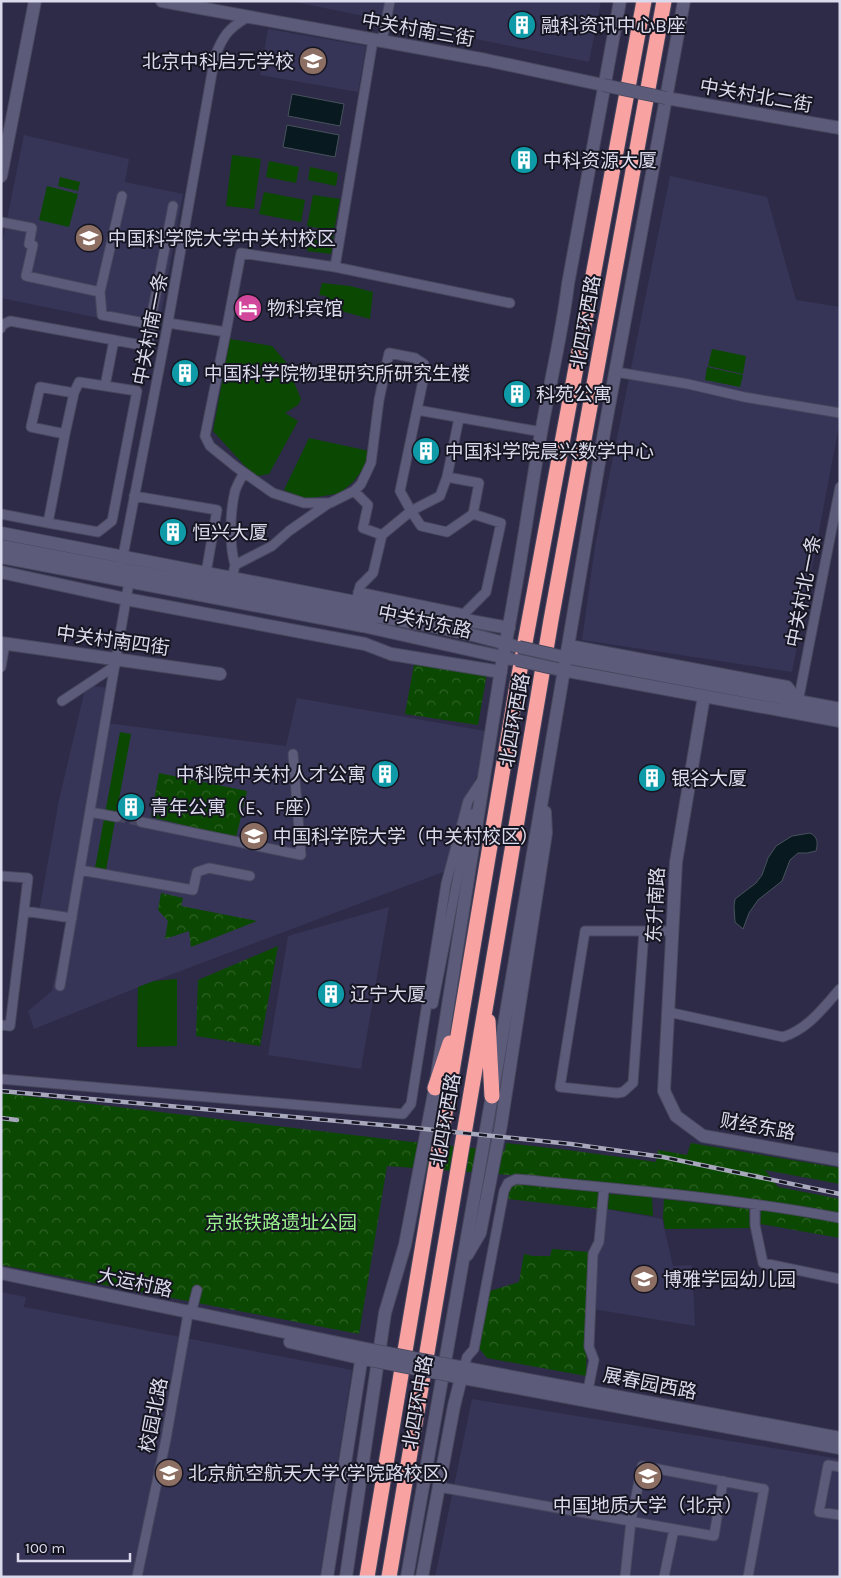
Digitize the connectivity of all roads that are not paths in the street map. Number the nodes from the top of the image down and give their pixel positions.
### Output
1 (35, 1) edge
2 (162, 1) edge
3 (390, 1) edge
4 (620, 1) edge
5 (644, 1) edge
6 (664, 1) edge
7 (684, 1) edge
8 (246, 18) junction
9 (378, 40) junction
10 (604, 85) junction
11 (666, 98) junction
12 (840, 128) edge
13 (1, 176) edge
14 (122, 196) dead end
15 (173, 206) dead end
16 (1, 222) edge
17 (336, 267) junction
18 (100, 292) junction
19 (510, 303) dead end
20 (168, 325) junction
21 (1, 328) edge
22 (150, 328) junction
23 (226, 332) junction
24 (114, 340) junction
25 (616, 372) junction
26 (105, 386) junction
27 (74, 393) junction
28 (417, 410) junction
29 (840, 413) edge
30 (459, 418) junction
31 (542, 432) junction
32 (65, 434) junction
33 (244, 473) junction
34 (446, 477) junction
35 (840, 487) edge
36 (354, 491) junction
37 (134, 496) junction
38 (330, 503) junction
39 (411, 511) junction
40 (1, 514) edge
41 (473, 514) junction
42 (48, 523) junction
43 (1, 533) edge
44 (382, 535) junction
45 (21, 537) junction
46 (1, 546) edge
47 (35, 552) junction
48 (1, 557) edge
49 (121, 563) junction
50 (1, 572) edge
51 (206, 573) junction
52 (232, 578) junction
53 (129, 582) junction
54 (357, 597) junction
55 (126, 599) junction
56 (509, 628) junction
57 (3, 643) edge
58 (506, 644) junction
59 (565, 653) junction
60 (503, 657) junction
61 (115, 663) junction
62 (1, 668) edge
63 (561, 670) junction
64 (501, 672) junction
65 (220, 674) dead end
66 (704, 696) junction
67 (62, 701) dead end
68 (798, 702) junction
69 (840, 709) edge
70 (840, 721) edge
71 (293, 754) dead end
72 (485, 775) junction
73 (543, 792) junction
74 (479, 811) junction
75 (90, 812) junction
76 (117, 817) tunnel mouth
77 (141, 822) tunnel mouth
78 (80, 870) junction
79 (1, 876) edge
80 (250, 876) dead end
81 (24, 911) junction
82 (72, 918) junction
83 (644, 931) junction
84 (672, 931) junction
85 (60, 986) dead end
86 (840, 989) edge
87 (487, 994) junction
88 (464, 1001) junction
89 (668, 1012) junction
90 (1, 1025) edge
91 (421, 1048) junction
92 (1, 1079) edge
93 (435, 1088) junction
94 (492, 1096) junction
95 (676, 1116) joint
96 (840, 1160) edge
97 (604, 1188) junction
98 (755, 1205) junction
99 (840, 1218) edge
100 (462, 1264) junction
101 (1, 1274) edge
102 (840, 1279) edge
103 (196, 1290) dead end
104 (188, 1313) junction
105 (367, 1355) junction
106 (458, 1372) junction
107 (588, 1390) junction
108 (840, 1438) edge
109 (390, 1444) joint
110 (410, 1448) joint
111 (840, 1448) edge
112 (840, 1467) edge
113 (723, 1481) junction
114 (439, 1487) junction
115 (840, 1515) edge
116 (631, 1521) junction
117 (674, 1529) junction
118 (137, 1577) edge
119 (327, 1577) edge
120 (346, 1577) edge
121 (367, 1577) edge
122 (389, 1577) edge
123 (407, 1577) edge
124 (422, 1577) edge
125 (625, 1577) edge
126 (664, 1577) edge
127 (748, 1577) edge

1 - 13 street
2 - 8 street, 中关村南三街
3 - 9 street
4 - 10 street, 北四环西路
5 - 88 highway, 北四环西路
6 - 87 highway, 北四环西路
7 - 11 street, 北四环西路
8 - 9 street, 中关村南三街
8 - 20 street, 中关村南一条
9 - 10 street, 中关村南三街
9 - 17 street
10 - 11 street, 中关村南三街, bridge
10 - 31 street, 北四环西路
11 - 12 street, 中关村北二街
11 - 25 street, 北四环西路
14 - 18 street
15 - 22 street
16 - 18 street
17 - 19 street
17 - 23 street
18 - 22 street
20 - 22 street
20 - 23 street
20 - 37 street, 中关村南一条
21 - 24 street
22 - 24 street
23 - 33 street
24 - 26 street
25 - 29 street
25 - 59 street, 北四环西路
26 - 27 street
26 - 42 street
27 - 32 street
27 - 32 street
28 - 30 street
28 - 36 street
28 - 39 street
30 - 31 street
30 - 34 street
31 - 56 street, 北四环西路
32 - 42 street
33 - 38 street
33 - 52 street
34 - 39 street
34 - 41 street
35 - 68 street, 中关村北一条
36 - 38 street
36 - 44 street
37 - 49 street, 中关村南一条
37 - 51 street
38 - 52 street
39 - 41 street
39 - 44 street
40 - 42 street
41 - 54 street
43 - 45 street, 中关村东路
44 - 54 street
45 - 47 street
45 - 49 street, 中关村东路
46 - 47 street, 中关村东路
47 - 49 street, 中关村东路
48 - 53 street, 中关村东路
49 - 51 street, 中关村东路
49 - 52 street, 中关村东路
50 - 55 street, 中关村东路
51 - 52 street, 中关村东路
52 - 54 street, 中关村东路
52 - 58 street, 中关村东路
53 - 55 street
53 - 60 street, 中关村东路
54 - 56 street, 中关村东路
55 - 61 street
55 - 64 street, 中关村东路
56 - 58 street, 北四环西路
57 - 61 street, 中关村南四街
57 - 62 street
58 - 59 street, 中关村东路, bridge
58 - 60 street, 北四环西路
59 - 63 street, 北四环西路
59 - 68 street, 中关村东路
60 - 63 street, 中关村东路, bridge
60 - 64 street, 北四环西路
61 - 65 street, 中关村南四街
61 - 67 street
61 - 75 street
63 - 66 street, 中关村东路
63 - 73 street, 北四环西路
64 - 72 street, 北四环西路
66 - 70 street, 中关村东路
66 - 84 street, 东升南路
68 - 69 street, 中关村东路
71 - 77 street
72 - 74 street, 北四环西路
72 - 91 street
73 - 94 street, 北四环西路
73 - 100 street
74 - 91 street
74 - 93 street, 北四环西路
75 - 76 street
75 - 78 street
78 - 80 street
78 - 82 street
79 - 81 street
81 - 82 street
81 - 90 street
82 - 85 street
83 - 83 street
83 - 84 street
84 - 89 street, 东升南路
86 - 89 street
87 - 94 highway
87 - 110 highway, 北四环西路
88 - 93 highway
88 - 109 highway, 北四环西路
89 - 95 street, 东升南路
91 - 92 street
93 - 120 street, 北四环西路
94 - 100 street, 北四环西路
95 - 96 street, 财经东路
97 - 98 street
97 - 106 street
97 - 107 street
98 - 99 street
98 - 102 street
100 - 123 street, 北四环中路
101 - 104 street, 大运村路
103 - 104 street, 校园北路
104 - 105 street, 大运村路
104 - 118 street, 校园北路
105 - 106 street, 大运村路, bridge
105 - 119 street
106 - 107 street, 展春园西路
106 - 111 street, 展春园西路
106 - 114 street
107 - 108 street, 展春园西路
109 - 121 highway, 北四环中路
110 - 122 highway, 北四环中路
112 - 115 street
113 - 116 street
113 - 117 street
113 - 127 street
114 - 116 street
114 - 124 street
116 - 117 street
116 - 125 street
117 - 126 street

